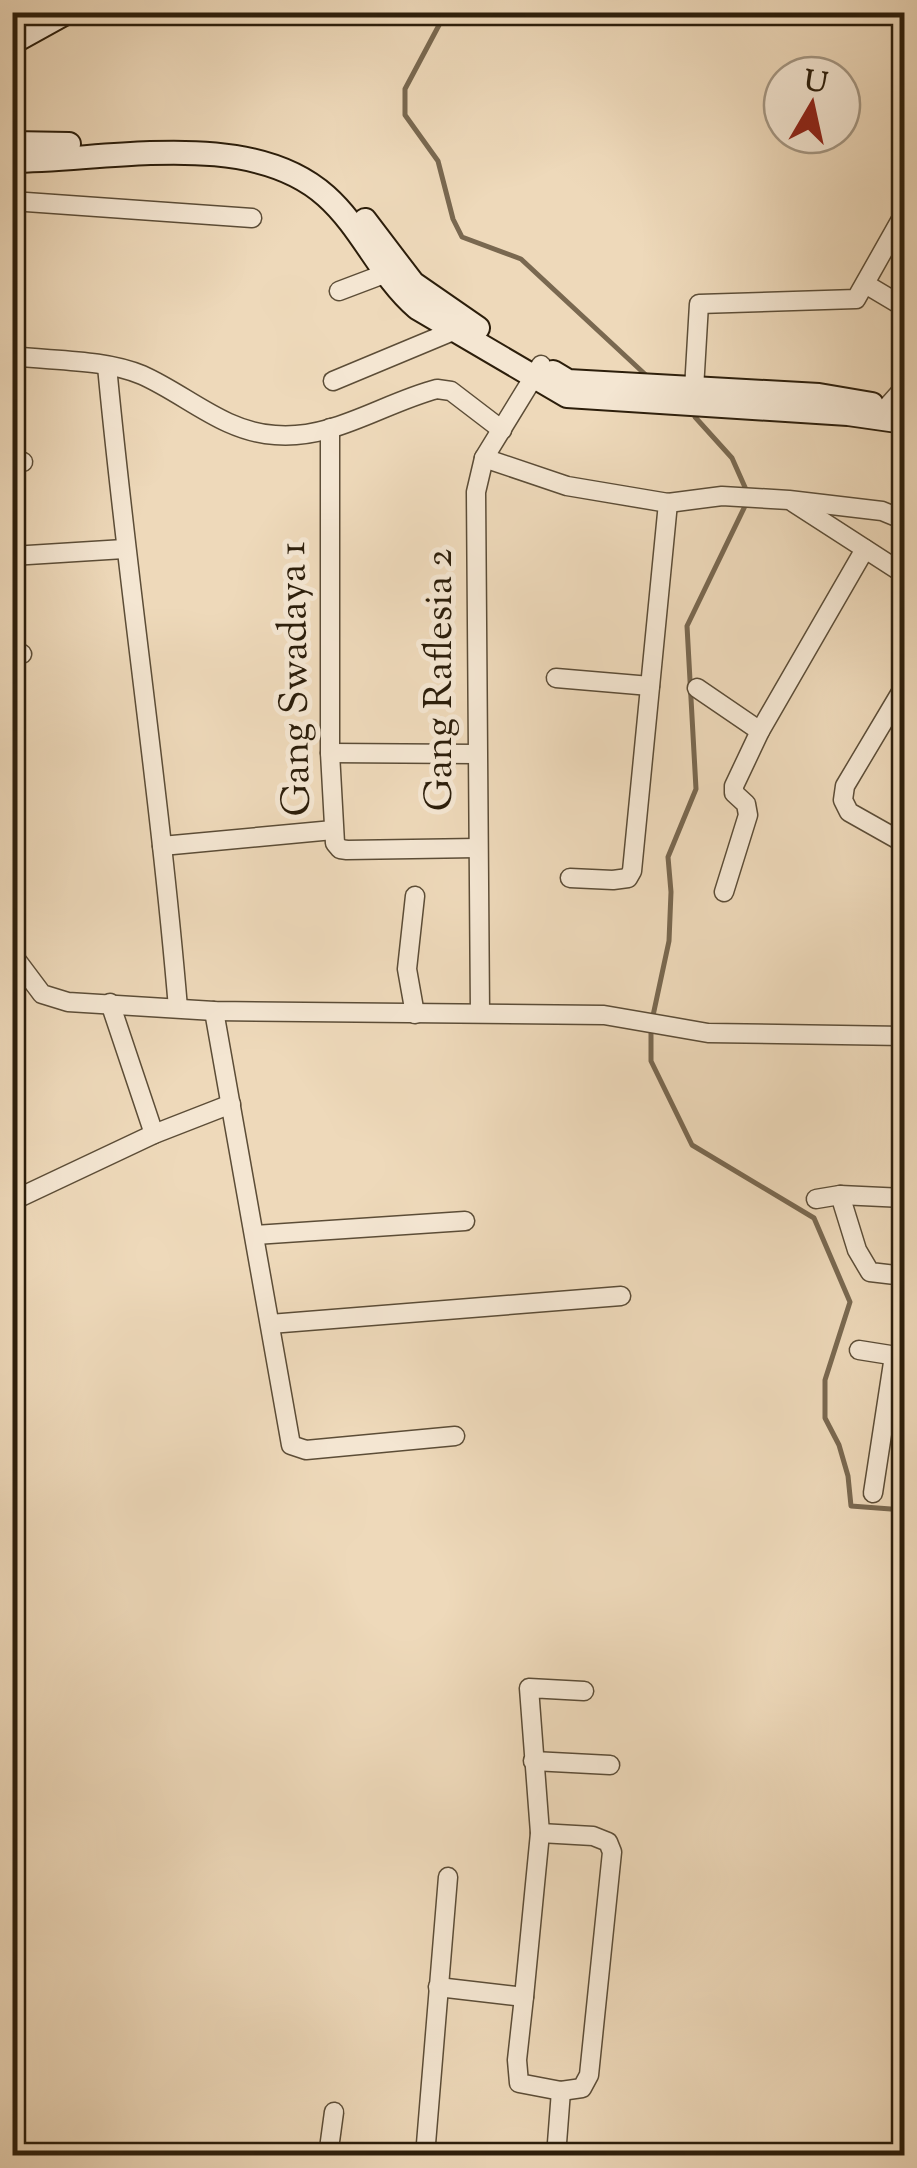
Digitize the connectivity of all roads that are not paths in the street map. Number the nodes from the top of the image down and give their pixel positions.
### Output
1 (68, 12) edge
2 (13, 38) edge
3 (12, 143) edge
4 (12, 161) edge
5 (12, 201) edge
6 (904, 214) edge
7 (252, 218) dead end
8 (384, 274) junction
9 (867, 285) junction
10 (339, 291) dead end
11 (904, 306) edge
12 (453, 331) junction
13 (12, 356) edge
14 (107, 366) junction
15 (537, 372) junction
16 (333, 381) dead end
17 (684, 397) junction
18 (899, 409) edge
19 (330, 428) junction
20 (502, 430) junction
21 (484, 458) junction
22 (789, 500) junction
23 (668, 503) junction
24 (904, 520) edge
25 (866, 549) junction
26 (124, 550) junction
27 (12, 556) edge
28 (904, 574) edge
29 (556, 678) dead end
30 (650, 686) junction
31 (904, 687) edge
32 (697, 688) dead end
33 (760, 731) junction
34 (330, 754) junction
35 (476, 754) junction
36 (334, 830) junction
37 (904, 843) edge
38 (162, 846) junction
39 (477, 848) junction
40 (570, 878) dead end
41 (724, 892) dead end
42 (415, 896) dead end
43 (12, 954) edge
44 (110, 1004) junction
45 (178, 1008) junction
46 (214, 1011) junction
47 (480, 1013) junction
48 (415, 1014) junction
49 (904, 1036) edge
50 (231, 1104) junction
51 (154, 1134) junction
52 (840, 1196) junction
53 (904, 1198) edge
54 (816, 1199) dead end
55 (12, 1201) edge
56 (464, 1221) dead end
57 (255, 1235) junction
58 (904, 1276) edge
59 (621, 1296) dead end
60 (270, 1324) junction
61 (859, 1350) dead end
62 (899, 1357) edge
63 (454, 1436) dead end
64 (873, 1493) dead end
65 (584, 1691) dead end
66 (533, 1761) junction
67 (610, 1765) dead end
68 (540, 1834) junction
69 (448, 1877) dead end
70 (438, 1986) junction
71 (524, 1997) junction
72 (562, 2090) junction
73 (334, 2112) dead end
74 (328, 2156) edge
75 (425, 2156) edge
76 (556, 2156) edge

1 - 2 street
3 - 15 street
4 - 8 street
5 - 7 street
6 - 9 street
8 - 10 street
8 - 12 street
9 - 11 street
9 - 17 street
12 - 15 street
12 - 16 street
13 - 14 street
14 - 19 street
14 - 26 street
15 - 17 street
15 - 17 street
15 - 20 street, Gang Raflesia 2
17 - 18 street
19 - 20 street
19 - 34 street, Gang Swadaya 1
20 - 21 street, Gang Raflesia 2
21 - 23 street
21 - 35 street, Gang Raflesia 2
22 - 23 street
22 - 24 street
22 - 25 street
23 - 30 street
25 - 28 street
25 - 33 street
26 - 27 street
26 - 38 street
29 - 30 street
30 - 40 street
31 - 37 street
32 - 33 street
33 - 41 street
34 - 35 street
34 - 36 street, Gang Swadaya 1
35 - 39 street, Gang Raflesia 2
36 - 38 street
36 - 39 street, Gang Swadaya 1
38 - 45 street
39 - 47 street, Gang Raflesia 2
42 - 48 street
43 - 44 street
44 - 45 street
44 - 51 street
45 - 46 street
46 - 48 street
46 - 50 street
47 - 48 street
47 - 49 street
50 - 51 street
50 - 57 street
51 - 55 street
52 - 53 street
52 - 54 street
52 - 58 street
56 - 57 street
57 - 60 street
59 - 60 street
60 - 63 street
61 - 62 street
62 - 64 street
65 - 66 street
66 - 67 street
66 - 68 street
68 - 71 street
68 - 72 street
69 - 70 street
70 - 71 street
70 - 75 street
71 - 72 street
72 - 76 street
73 - 74 street

